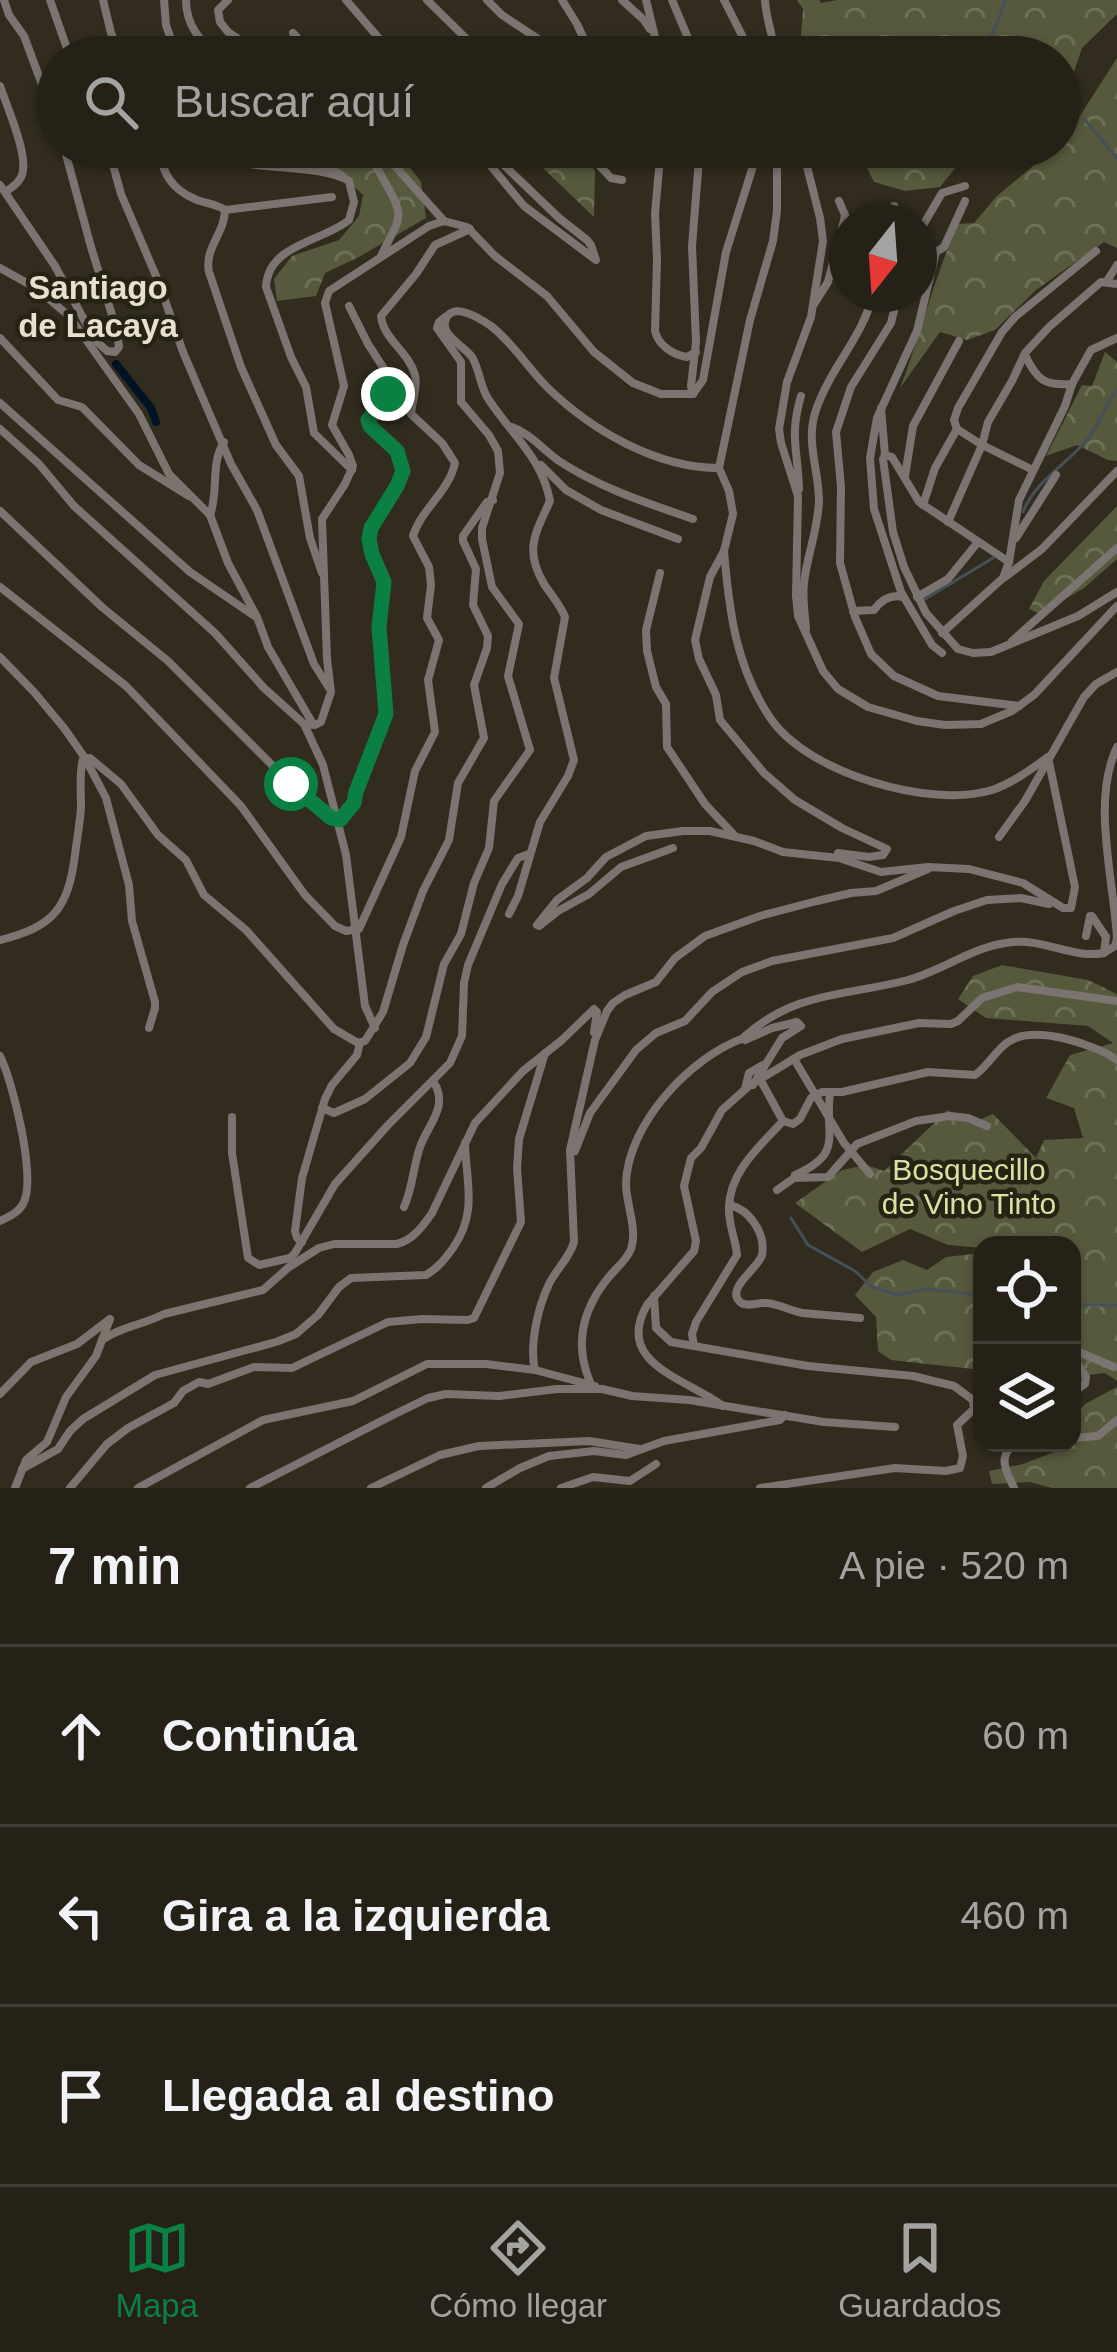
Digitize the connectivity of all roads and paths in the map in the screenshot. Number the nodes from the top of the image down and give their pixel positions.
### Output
1 (4, 0) edge
2 (50, 0) edge
3 (104, 0) edge
4 (164, 0) edge
5 (186, 0) edge
6 (228, 0) edge
7 (346, 0) edge
8 (427, 0) edge
9 (487, 0) edge
10 (562, 0) edge
11 (622, 0) edge
12 (646, 0) edge
13 (672, 0) edge
14 (724, 0) edge
15 (765, 0) edge
16 (293, 33) dead end
17 (63, 36) edge
18 (113, 36) edge
19 (170, 36) edge
20 (197, 36) edge
21 (236, 36) edge
22 (296, 36) edge
23 (377, 36) edge
24 (464, 36) edge
25 (534, 36) edge
26 (582, 36) edge
27 (651, 36) edge
28 (654, 36) edge
29 (687, 36) edge
30 (742, 36) edge
31 (774, 36) edge
32 (36, 68) edge
33 (0, 86) edge
34 (70, 168) edge
35 (115, 168) edge
36 (164, 168) edge
37 (295, 168) edge
38 (332, 168) edge
39 (378, 168) edge
40 (397, 168) edge
41 (492, 168) edge
42 (507, 168) edge
43 (602, 168) edge
44 (660, 168) edge
45 (698, 168) edge
46 (753, 168) edge
47 (777, 168) edge
48 (807, 168) edge
49 (345, 178) junction
50 (622, 180) dead end
51 (964, 186) dead end
52 (3, 188) edge
53 (332, 197) dead end
54 (839, 201) dead end
55 (965, 201) dead end
56 (936, 204) edge
57 (225, 210) junction
58 (445, 221) junction
59 (470, 230) junction
60 (1096, 251) dead end
61 (381, 258) junction
62 (1117, 265) edge
63 (0, 268) edge
64 (1112, 283) edge
65 (813, 305) junction
66 (350, 306) dead end
67 (868, 312) edge
68 (894, 312) edge
69 (447, 317) junction
70 (82, 325) junction
71 (0, 338) edge
72 (1117, 338) edge
73 (959, 340) dead end
74 (696, 352) junction
75 (1025, 353) junction
76 (1072, 384) junction
77 (693, 394) junction
78 (801, 396) dead end
79 (0, 403) edge
80 (881, 408) junction
81 (511, 426) junction
82 (0, 429) edge
83 (958, 429) junction
84 (224, 442) junction
85 (982, 445) junction
86 (885, 454) junction
87 (535, 460) junction
88 (719, 468) junction
89 (352, 470) junction
90 (1033, 470) junction
91 (1117, 471) edge
92 (1056, 475) dead end
93 (905, 478) junction
94 (190, 496) junction
95 (797, 496) junction
96 (493, 500) junction
97 (923, 505) junction
98 (0, 511) edge
99 (210, 515) junction
100 (693, 519) dead end
101 (948, 522) junction
102 (678, 539) dead end
103 (978, 542) junction
104 (1012, 544) junction
105 (1117, 548) edge
106 (724, 551) junction
107 (1009, 562) junction
108 (660, 573) dead end
109 (323, 574) junction
110 (1004, 578) junction
111 (0, 587) edge
112 (1117, 592) edge
113 (917, 597) junction
114 (904, 598) junction
115 (1117, 606) edge
116 (854, 611) junction
117 (256, 617) junction
118 (942, 633) junction
119 (806, 638) junction
120 (1006, 646) junction
121 (942, 653) dead end
122 (0, 657) edge
123 (1117, 672) edge
124 (331, 688) junction
125 (1019, 706) junction
126 (308, 724) junction
127 (1117, 747) edge
128 (1048, 757) junction
129 (85, 758) junction
130 (337, 821) junction
131 (999, 836) dead end
132 (736, 838) junction
133 (673, 848) dead end
134 (774, 849) junction
135 (529, 854) junction
136 (928, 867) junction
137 (1064, 908) junction
138 (509, 914) dead end
139 (357, 930) junction
140 (1086, 936) dead end
141 (0, 940) edge
142 (1104, 953) junction
143 (1117, 1001) edge
144 (149, 1028) dead end
145 (375, 1028) junction
146 (744, 1038) junction
147 (360, 1043) junction
148 (594, 1044) junction
149 (545, 1053) junction
150 (0, 1056) edge
151 (794, 1059) junction
152 (1117, 1060) edge
153 (433, 1082) junction
154 (753, 1085) junction
155 (830, 1094) junction
156 (815, 1095) junction
157 (322, 1108) junction
158 (827, 1116) junction
159 (232, 1117) dead end
160 (783, 1121) junction
161 (988, 1126) dead end
162 (465, 1142) junction
163 (850, 1151) junction
164 (570, 1164) junction
165 (870, 1174) dead end
166 (794, 1178) junction
167 (777, 1190) dead end
168 (729, 1205) junction
169 (404, 1207) dead end
170 (0, 1221) edge
171 (302, 1242) junction
172 (654, 1296) junction
173 (860, 1318) dead end
174 (102, 1340) junction
175 (694, 1346) junction
176 (1081, 1355) edge
177 (1114, 1367) dead end
178 (535, 1370) junction
179 (590, 1384) junction
180 (602, 1389) junction
181 (0, 1394) edge
182 (723, 1406) junction
183 (785, 1415) junction
184 (1117, 1420) edge
185 (895, 1427) dead end
186 (1081, 1437) edge
187 (640, 1449) junction
188 (1008, 1452) edge
189 (656, 1464) dead end
190 (22, 1469) junction
191 (15, 1488) edge
192 (70, 1488) edge
193 (137, 1488) edge
194 (250, 1488) edge
195 (371, 1488) edge
196 (486, 1488) edge
197 (561, 1488) edge
198 (760, 1488) edge
199 (1014, 1488) edge

1 - 32 street
2 - 17 street
3 - 18 street
4 - 19 street
5 - 20 street
6 - 21 street
7 - 23 street
8 - 24 street
9 - 25 street
10 - 26 street
11 - 27 street
12 - 28 street
13 - 29 street
14 - 30 street
15 - 31 street
16 - 22 street
33 - 52 street
34 - 70 street
35 - 84 street
36 - 57 street
37 - 49 street
38 - 49 street
39 - 61 street
40 - 58 street
41 - 42 street
43 - 50 street
44 - 74 street
45 - 74 street
46 - 77 street
47 - 88 street
48 - 65 street
49 - 89 street
51 - 56 street
52 - 70 street
53 - 57 street
54 - 65 street
55 - 80 street
57 - 109 street
58 - 59 street
58 - 61 street
59 - 77 street
59 - 139 street
60 - 83 street
61 - 89 street
62 - 64 street
63 - 70 street
64 - 75 street
65 - 95 street
66 - 130 street
67 - 119 street
68 - 116 street
69 - 81 street
69 - 88 street
69 - 96 street
70 - 94 street
71 - 94 street
72 - 76 street
73 - 93 street
74 - 77 street
75 - 76 street
75 - 85 street
76 - 90 street
78 - 95 street
79 - 117 street
80 - 86 street
80 - 114 street
81 - 87 street
81 - 100 street
82 - 126 street
83 - 85 street
83 - 97 street
84 - 99 street
84 - 124 street
85 - 90 street
85 - 101 street
86 - 93 street
86 - 113 street
87 - 102 street
87 - 135 street
88 - 106 street
89 - 109 street
90 - 104 street
91 - 110 street
92 - 104 street
93 - 97 street
94 - 99 street
95 - 119 street
96 - 145 street
96 - 157 street
97 - 101 street
98 - 130 street
99 - 117 street
101 - 103 street
103 - 107 street
103 - 113 street
104 - 107 street
105 - 120 street
106 - 128 street
106 - 134 street
107 - 110 street
108 - 132 street
109 - 124 street
110 - 118 street
111 - 139 street
112 - 120 street
113 - 118 street
114 - 116 street
114 - 121 street
115 - 125 street
116 - 125 street
117 - 126 street
118 - 120 street
119 - 125 street
122 - 129 street
123 - 128 street
124 - 126 street
126 - 130 street
127 - 142 street
128 - 131 street
128 - 137 street
129 - 141 street
129 - 144 street
129 - 147 street
130 - 139 street
132 - 133 street
132 - 134 street
134 - 136 street
135 - 138 street
135 - 153 street
136 - 137 street
136 - 148 street
137 - 164 street
139 - 145 street
140 - 142 street
142 - 146 street
143 - 151 street
145 - 147 street
146 - 154 street
146 - 179 street
147 - 157 street
148 - 149 street
148 - 164 street
149 - 162 street
149 - 192 street
150 - 170 street
151 - 154 street
151 - 156 street
152 - 155 street
153 - 169 street
153 - 171 street
154 - 160 street
154 - 172 street
155 - 156 street
155 - 158 street
156 - 158 street
156 - 160 street
157 - 171 street
158 - 163 street
158 - 166 street
159 - 171 street
160 - 168 street
161 - 163 street
162 - 174 street
162 - 190 street
163 - 165 street
163 - 166 street
164 - 178 street
166 - 167 street
168 - 173 street
168 - 175 street
172 - 175 street
172 - 182 street
174 - 181 street
174 - 190 street
175 - 198 street
176 - 177 street
178 - 179 street
178 - 193 street
179 - 180 street
180 - 182 street
180 - 194 street
182 - 183 street
183 - 185 street
183 - 187 street
184 - 186 street
187 - 195 street
187 - 196 street
188 - 199 street
189 - 197 street
190 - 191 street

